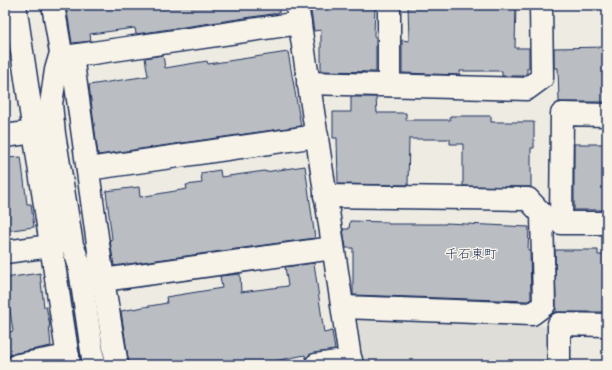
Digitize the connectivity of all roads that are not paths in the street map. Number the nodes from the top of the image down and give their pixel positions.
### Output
1 (53, 5) edge
2 (389, 5) edge
3 (541, 5) edge
4 (298, 14) edge
5 (12, 15) edge
6 (308, 83) junction
7 (389, 85) junction
8 (607, 115) edge
9 (34, 132) junction
10 (5, 136) edge
11 (316, 136) junction
12 (88, 169) junction
13 (325, 196) junction
14 (607, 223) edge
15 (51, 246) junction
16 (333, 248) junction
17 (5, 252) edge
18 (103, 280) junction
19 (343, 308) junction
20 (607, 325) edge
21 (69, 361) edge
22 (351, 362) edge
23 (18, 365) edge
24 (94, 365) edge
25 (117, 365) edge
26 (316, 365) edge
27 (559, 365) edge

1 - 24 street
2 - 7 street
3 - 7 street
4 - 6 street
4 - 12 street
5 - 9 street
6 - 7 street
6 - 11 street
8 - 14 street
9 - 10 street
9 - 15 street
11 - 12 street
11 - 13 street
12 - 18 street
13 - 16 street
13 - 19 street
15 - 17 street
15 - 21 street
16 - 18 street
16 - 19 street
18 - 25 street
19 - 22 street
20 - 27 street
21 - 23 street
22 - 26 street

